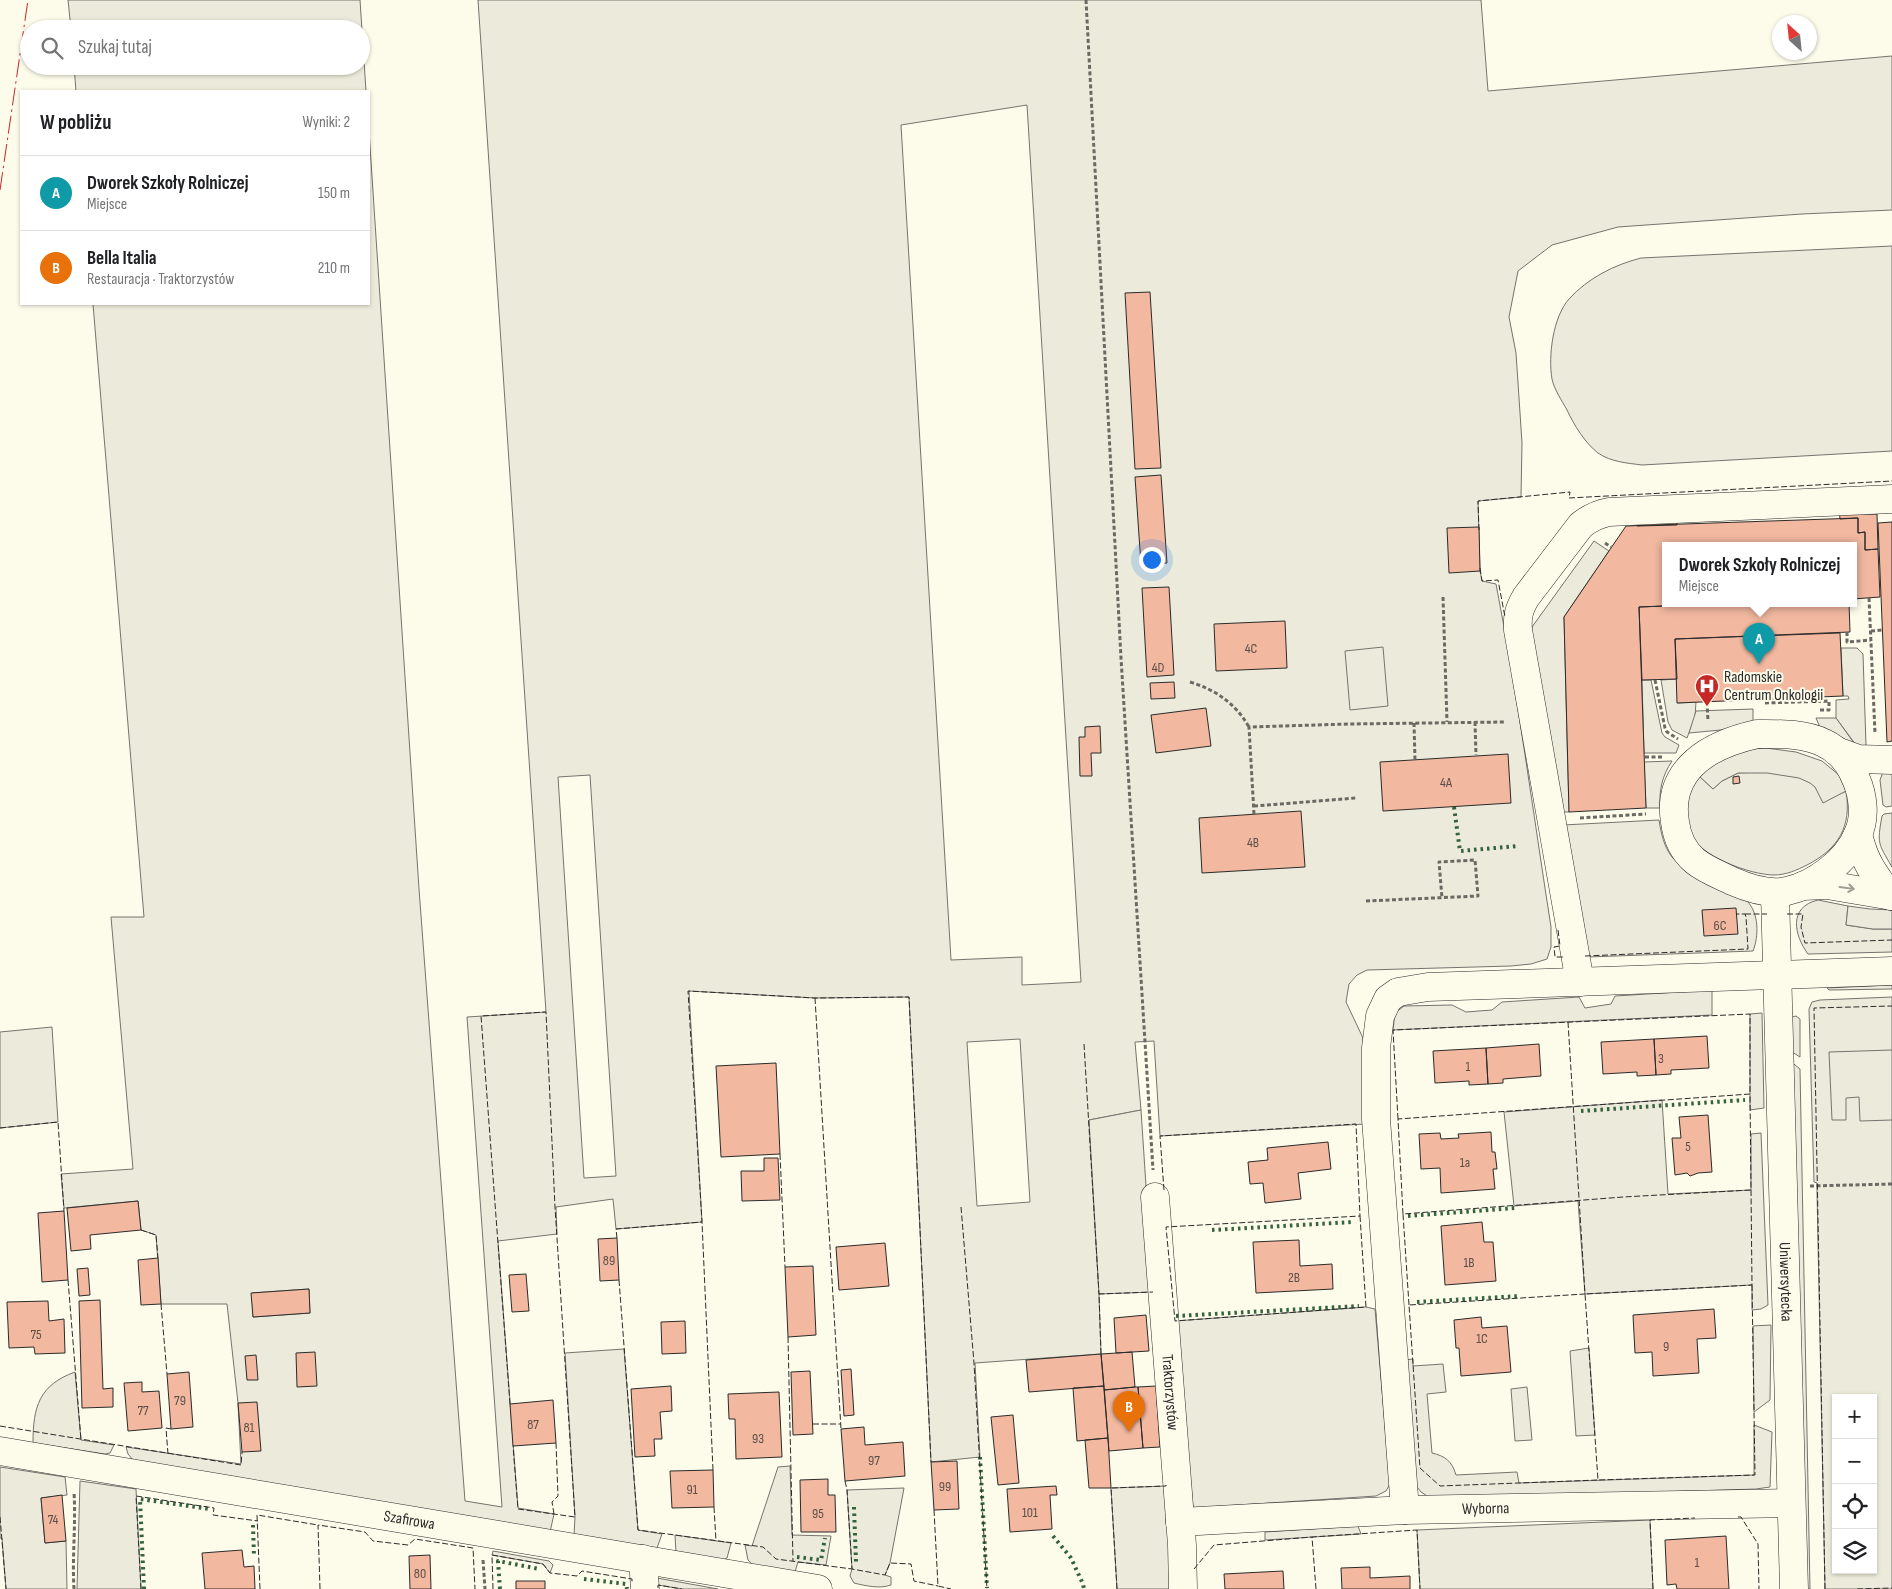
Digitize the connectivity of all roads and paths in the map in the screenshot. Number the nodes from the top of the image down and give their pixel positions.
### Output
1 (1086, 0) edge
2 (1892, 499) edge
3 (1443, 597) dead end
4 (1882, 630) dead end
5 (1871, 631) dead end
6 (1847, 632) dead end
7 (1871, 640) dead end
8 (1656, 680) dead end
9 (1190, 682) dead end
10 (1765, 699) dead end
11 (1707, 702) dead end
12 (1708, 710) dead end
13 (1814, 710) dead end
14 (1447, 722) junction
15 (1475, 722) junction
16 (1505, 722) dead end
17 (1414, 723) junction
18 (1250, 727) junction
19 (1836, 751) junction
20 (1476, 755) dead end
21 (1698, 758) junction
22 (1415, 760) dead end
23 (1892, 760) edge
24 (1356, 798) dead end
25 (1254, 806) junction
26 (1674, 812) junction
27 (1254, 814) dead end
28 (1552, 820) junction
29 (1858, 834) junction
30 (1803, 886) junction
31 (1775, 893) junction
32 (1891, 896) edge
33 (1442, 898) junction
34 (1366, 901) dead end
35 (1892, 971) edge
36 (1778, 975) junction
37 (1580, 982) junction
38 (1892, 1184) edge
39 (1809, 1186) dead end
40 (1155, 1197) joint
41 (0, 1451) edge
42 (71, 1463) junction
43 (1791, 1502) junction
44 (1405, 1510) junction
45 (1180, 1522) junction
46 (643, 1559) junction
47 (74, 1589) edge
48 (645, 1589) edge
49 (818, 1589) edge
50 (1183, 1589) edge
51 (1794, 1589) edge

1 - 40 path
2 - 28 street
3 - 14 path
4 - 5 path
6 - 7 path
8 - 21 path
9 - 18 path
10 - 13 path
11 - 12 path
14 - 15 path
14 - 17 path
15 - 16 path
15 - 20 path
17 - 18 path
17 - 22 path
18 - 25 path
19 - 21 street
19 - 23 street
19 - 29 street
21 - 26 street
24 - 25 path
25 - 27 path
26 - 28 path
26 - 31 street
28 - 37 street
29 - 30 street
29 - 32 street
30 - 31 street
30 -> 32 street
31 - 36 street, Uniwersytecka
33 - 33 path
33 - 34 path
35 - 36 street
36 - 37 street
36 - 43 street, Uniwersytecka
37 - 44 street
38 - 39 path
40 - 45 street, Traktorzystów
41 - 42 street, Szafirowa
42 - 46 street, Szafirowa
42 - 47 path
43 - 44 street, Wyborna
43 - 51 street, Uniwersytecka
44 - 45 street, Wyborna
45 - 50 street, Traktorzystów
46 - 48 street
46 - 49 street, Szafirowa

